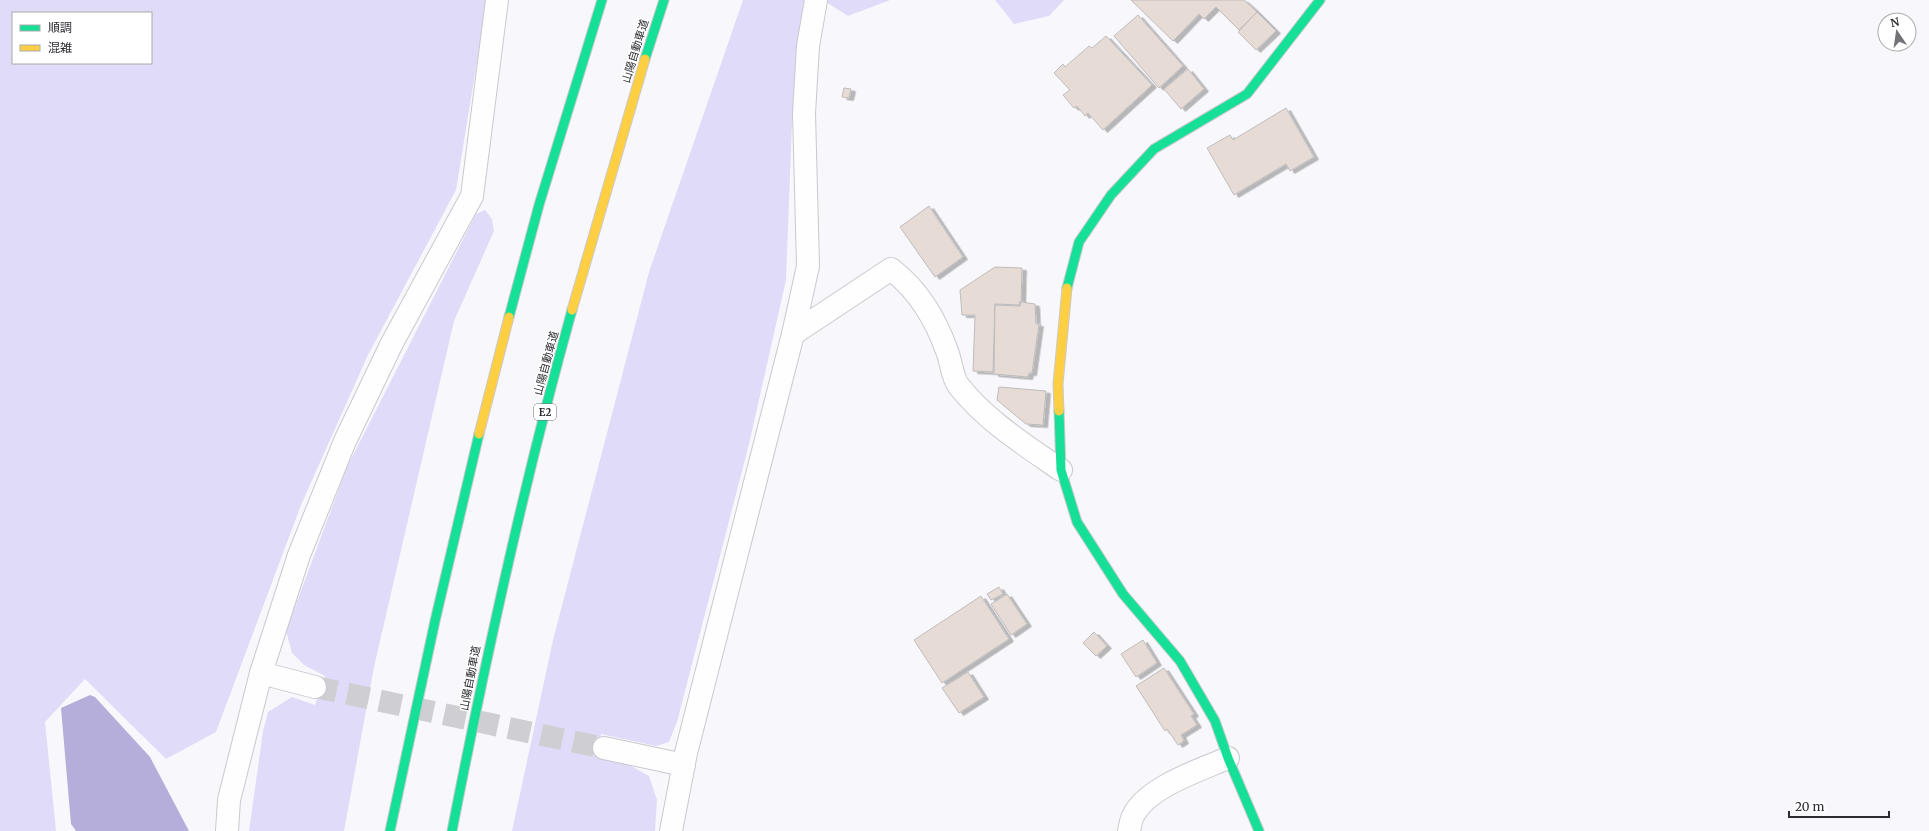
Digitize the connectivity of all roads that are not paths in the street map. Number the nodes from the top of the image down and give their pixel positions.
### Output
1 (497, 0) edge
2 (602, 0) edge
3 (664, 0) edge
4 (816, 0) edge
5 (1320, 0) edge
6 (793, 334) junction
7 (1061, 470) junction
8 (261, 673) junction
9 (315, 687) tunnel mouth
10 (604, 748) tunnel mouth
11 (1228, 758) junction
12 (684, 765) junction
13 (227, 831) edge
14 (390, 831) edge
15 (452, 831) edge
16 (671, 831) edge
17 (1130, 831) edge
18 (1259, 831) edge

1 - 8 street
2 - 14 main road
3 - 15 main road, 山陽自動車道 / E2
4 - 6 street
5 - 7 main road
6 - 7 street
6 - 12 street
7 - 11 main road
8 - 9 street
8 - 13 street
10 - 12 street
11 - 17 street
11 - 18 main road
12 - 16 street

